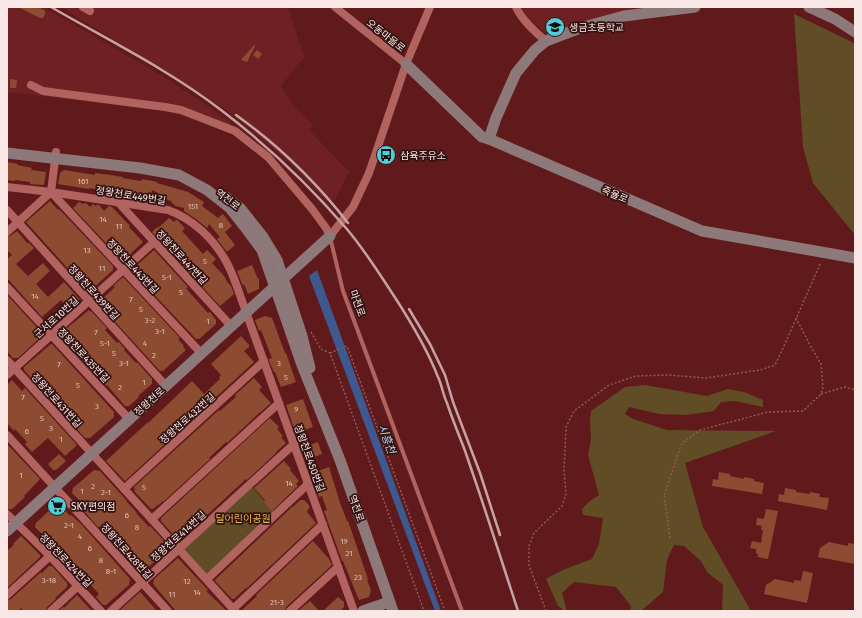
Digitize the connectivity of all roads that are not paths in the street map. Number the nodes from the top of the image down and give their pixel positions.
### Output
1 (335, 7) edge
2 (430, 7) edge
3 (516, 7) edge
4 (695, 7) edge
5 (809, 7) edge
6 (855, 32) edge
7 (546, 41) junction
8 (406, 64) junction
9 (31, 85) dead end
10 (489, 140) junction
11 (7, 147) edge
12 (7, 153) edge
13 (56, 156) junction
14 (7, 187) edge
15 (51, 192) junction
16 (118, 202) junction
17 (7, 210) edge
18 (17, 222) junction
19 (7, 232) edge
20 (330, 236) junction
21 (154, 242) junction
22 (855, 258) edge
23 (123, 270) junction
24 (283, 279) junction
25 (274, 286) junction
26 (7, 287) edge
27 (89, 301) junction
28 (246, 312) junction
29 (231, 326) junction
30 (51, 335) junction
31 (202, 353) junction
32 (7, 360) edge
33 (264, 361) junction
34 (15, 368) junction
35 (7, 375) edge
36 (166, 386) junction
37 (279, 403) junction
38 (319, 406) junction
39 (129, 419) junction
40 (7, 435) edge
41 (294, 444) junction
42 (92, 453) junction
43 (308, 484) junction
44 (55, 488) junction
45 (124, 489) junction
46 (7, 514) edge
47 (152, 519) junction
48 (16, 523) junction
49 (323, 524) junction
50 (7, 532) edge
51 (179, 549) junction
52 (50, 556) junction
53 (338, 567) junction
54 (207, 580) junction
55 (142, 583) junction
56 (78, 586) junction
57 (7, 595) edge
58 (391, 606) edge
59 (234, 610) edge
60 (51, 611) edge
61 (101, 611) edge
62 (111, 611) edge
63 (168, 611) edge
64 (290, 611) edge
65 (354, 611) edge
66 (362, 611) edge
67 (462, 611) edge

1 - 8 street, 오동마을로
2 - 8 street
3 - 7 street
4 - 7 street
5 - 6 street
7 - 10 street
8 - 10 street, 죽율로
8 - 20 street
9 - 20 street
10 - 22 street, 죽율로
11 - 13 street, 역전로
12 - 13 street, 역전로
13 - 15 street
13 - 24 street, 역전로
13 - 25 street, 역전로
14 - 15 street, 정왕천로449번길
15 - 16 street, 정왕천로449번길
15 - 18 street
15 - 23 street, 정왕천로443번길
16 - 21 street, 정왕천로447번길
16 - 28 street, 정왕천로449번길
17 - 18 street, 정왕천로439번길
18 - 19 street
18 - 27 street, 정왕천로439번길
20 - 24 street, 정왕천로
20 - 67 lane, 마전로
21 - 23 street, 군서로10번길
21 - 29 street, 정왕천로447번길
23 - 27 street, 군서로10번길
23 - 31 street, 정왕천로443번길
24 - 25 street, 정왕천로
24 - 38 street, 역전로
25 - 28 street, 정왕천로
25 - 38 street, 역전로
26 - 30 street, 정왕천로435번길
27 - 30 street, 군서로10번길
27 - 36 street, 정왕천로439번길
28 - 29 street, 정왕천로
28 - 33 street, 정왕천로450번길
29 - 31 street, 정왕천로
30 - 34 street, 군서로10번길
30 - 39 street, 정왕천로435번길
31 - 36 street, 정왕천로
32 - 34 street, 정왕천로431번길
33 - 37 street, 정왕천로450번길
33 - 45 street, 정왕천로432번길
34 - 35 street, 군서로10번길
34 - 42 street, 정왕천로431번길
36 - 39 street, 정왕천로
37 - 41 street, 정왕천로450번길
37 - 47 street
38 - 58 street, 역전로
39 - 42 street, 정왕천로
40 - 44 street, 정왕천로428번길
41 - 43 street, 정왕천로450번길
41 - 51 street, 정왕천로414번길
42 - 44 street, 정왕천로
42 - 45 street
43 - 49 street, 정왕천로450번길
43 - 54 street
44 - 48 street, 정왕천로
44 - 55 street, 정왕천로428번길
45 - 47 street
46 - 48 street, 정왕천로424번길
47 - 51 street
48 - 50 street, 정왕천로
48 - 52 street, 정왕천로424번길
49 - 53 street, 정왕천로450번길
49 - 59 street
51 - 54 street
51 - 55 street, 정왕천로414번길
52 - 56 street, 정왕천로424번길
52 - 57 street
53 - 64 street
53 - 65 street, 정왕천로450번길
54 - 59 street
55 - 62 street, 정왕천로414번길
55 - 63 street, 정왕천로428번길
56 - 60 street
56 - 61 street, 정왕천로424번길
58 - 66 street

